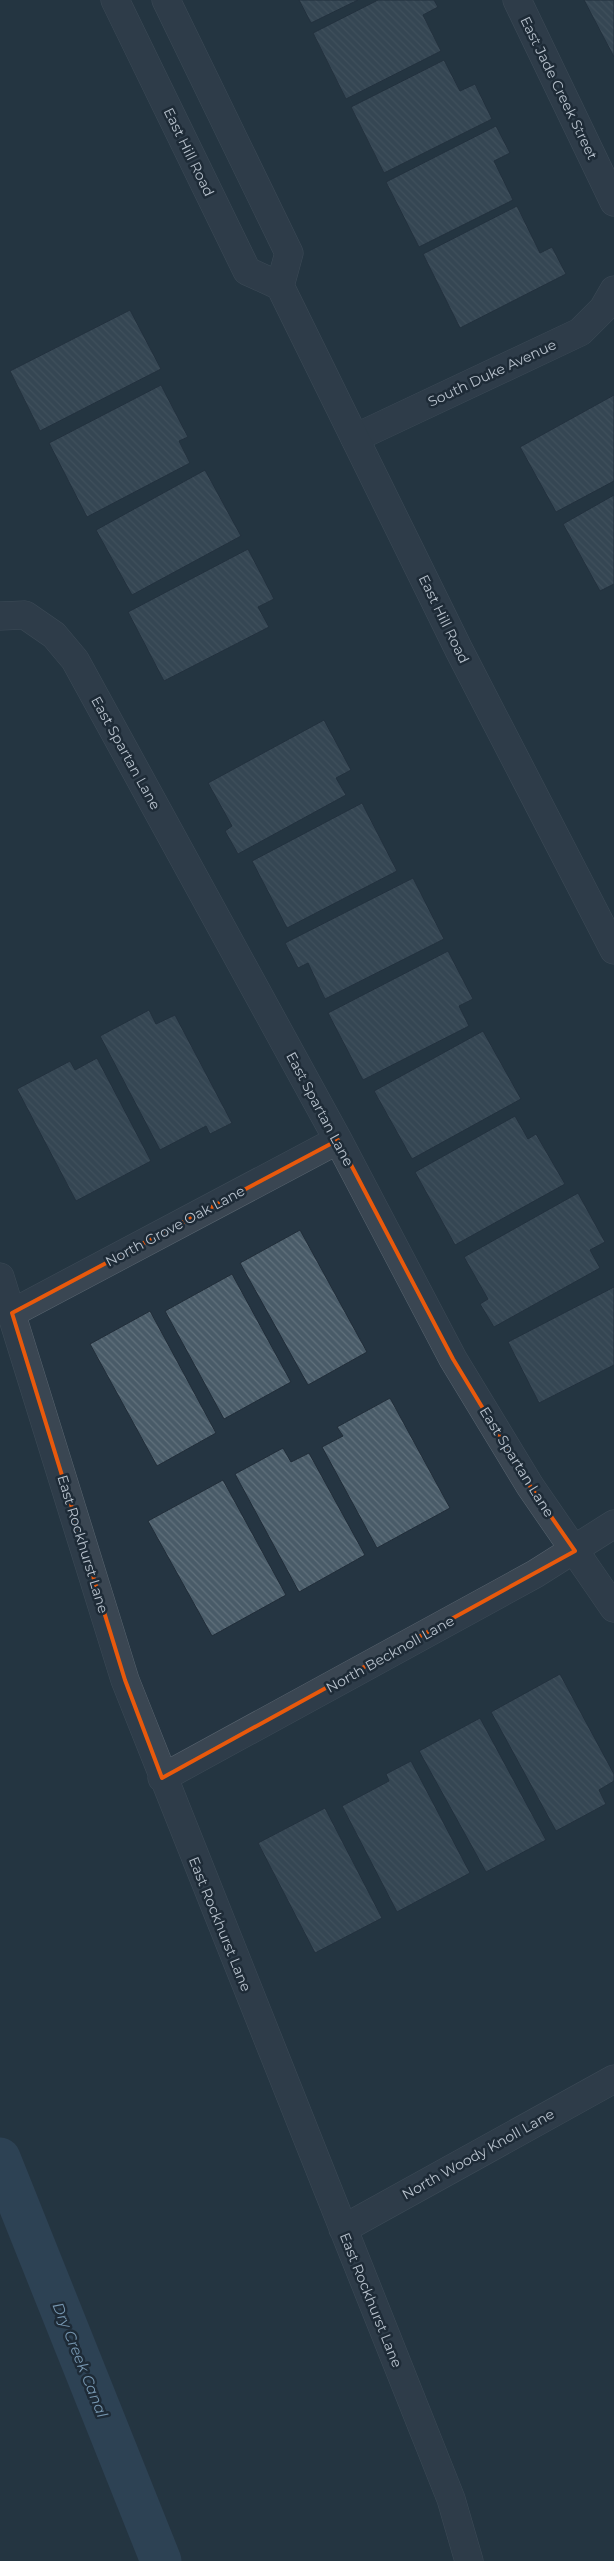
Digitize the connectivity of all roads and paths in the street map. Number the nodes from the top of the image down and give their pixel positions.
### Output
1 (115, 0) edge
2 (166, 0) edge
3 (517, 0) edge
4 (614, 202) edge
5 (280, 286) junction
6 (614, 290) edge
7 (355, 438) junction
8 (12, 616) edge
9 (614, 950) edge
10 (338, 1140) junction
11 (0, 1277) edge
12 (12, 1313) junction
13 (614, 1524) edge
14 (575, 1551) junction
15 (614, 1608) edge
16 (162, 1778) junction
17 (614, 2079) edge
18 (343, 2229) junction
19 (469, 2561) edge

1 - 5 street, East Hill Road
2 - 5 street
3 - 4 street, East Jade Creek Street
5 - 7 street, East Hill Road
6 - 7 street, South Duke Avenue
7 - 9 street, East Hill Road
8 - 10 street, East Spartan Lane
10 - 12 street, North Grove Oak Lane
10 - 14 street, East Spartan Lane
11 - 12 street, East Rockhurst Lane
12 - 16 street, East Rockhurst Lane
13 - 14 street, North Becknoll Lane
14 - 15 street, East Spartan Lane
14 - 16 street, North Becknoll Lane
16 - 18 street, East Rockhurst Lane
17 - 18 street, North Woody Knoll Lane
18 - 19 street, East Rockhurst Lane

